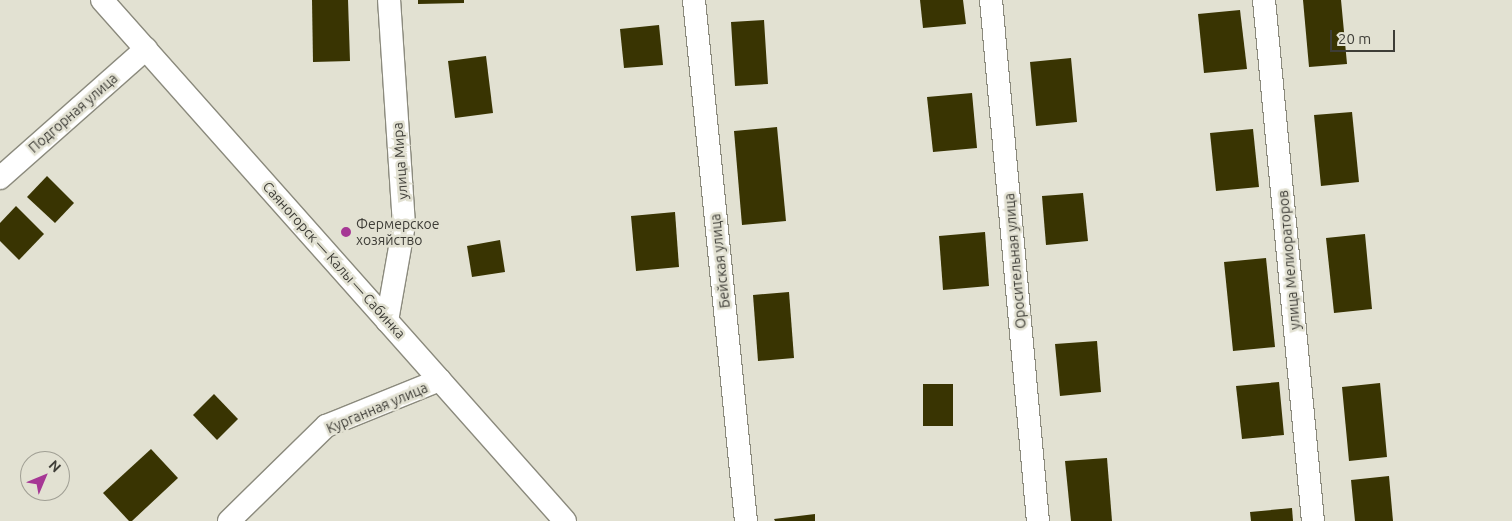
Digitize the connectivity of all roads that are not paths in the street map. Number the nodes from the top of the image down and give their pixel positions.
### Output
1 (102, 0) edge
2 (389, 0) edge
3 (694, 0) edge
4 (991, 0) edge
5 (1264, 0) edge
6 (146, 49) junction
7 (0, 178) edge
8 (388, 321) junction
9 (440, 380) junction
10 (229, 521) edge
11 (565, 521) edge
12 (746, 521) edge
13 (1038, 521) edge
14 (1313, 521) edge

1 - 6 street, Саяногорск — Калы — Сабинка
2 - 8 street, улица Мира
3 - 12 street, Бейская улица
4 - 13 street, Оросительная улица
5 - 14 street, улица Мелиораторов
6 - 7 street, Подгорная улица
6 - 8 street, Саяногорск — Калы — Сабинка
8 - 9 street, Саяногорск — Калы — Сабинка
9 - 10 street, Курганная улица
9 - 11 street, Саяногорск — Калы — Сабинка

